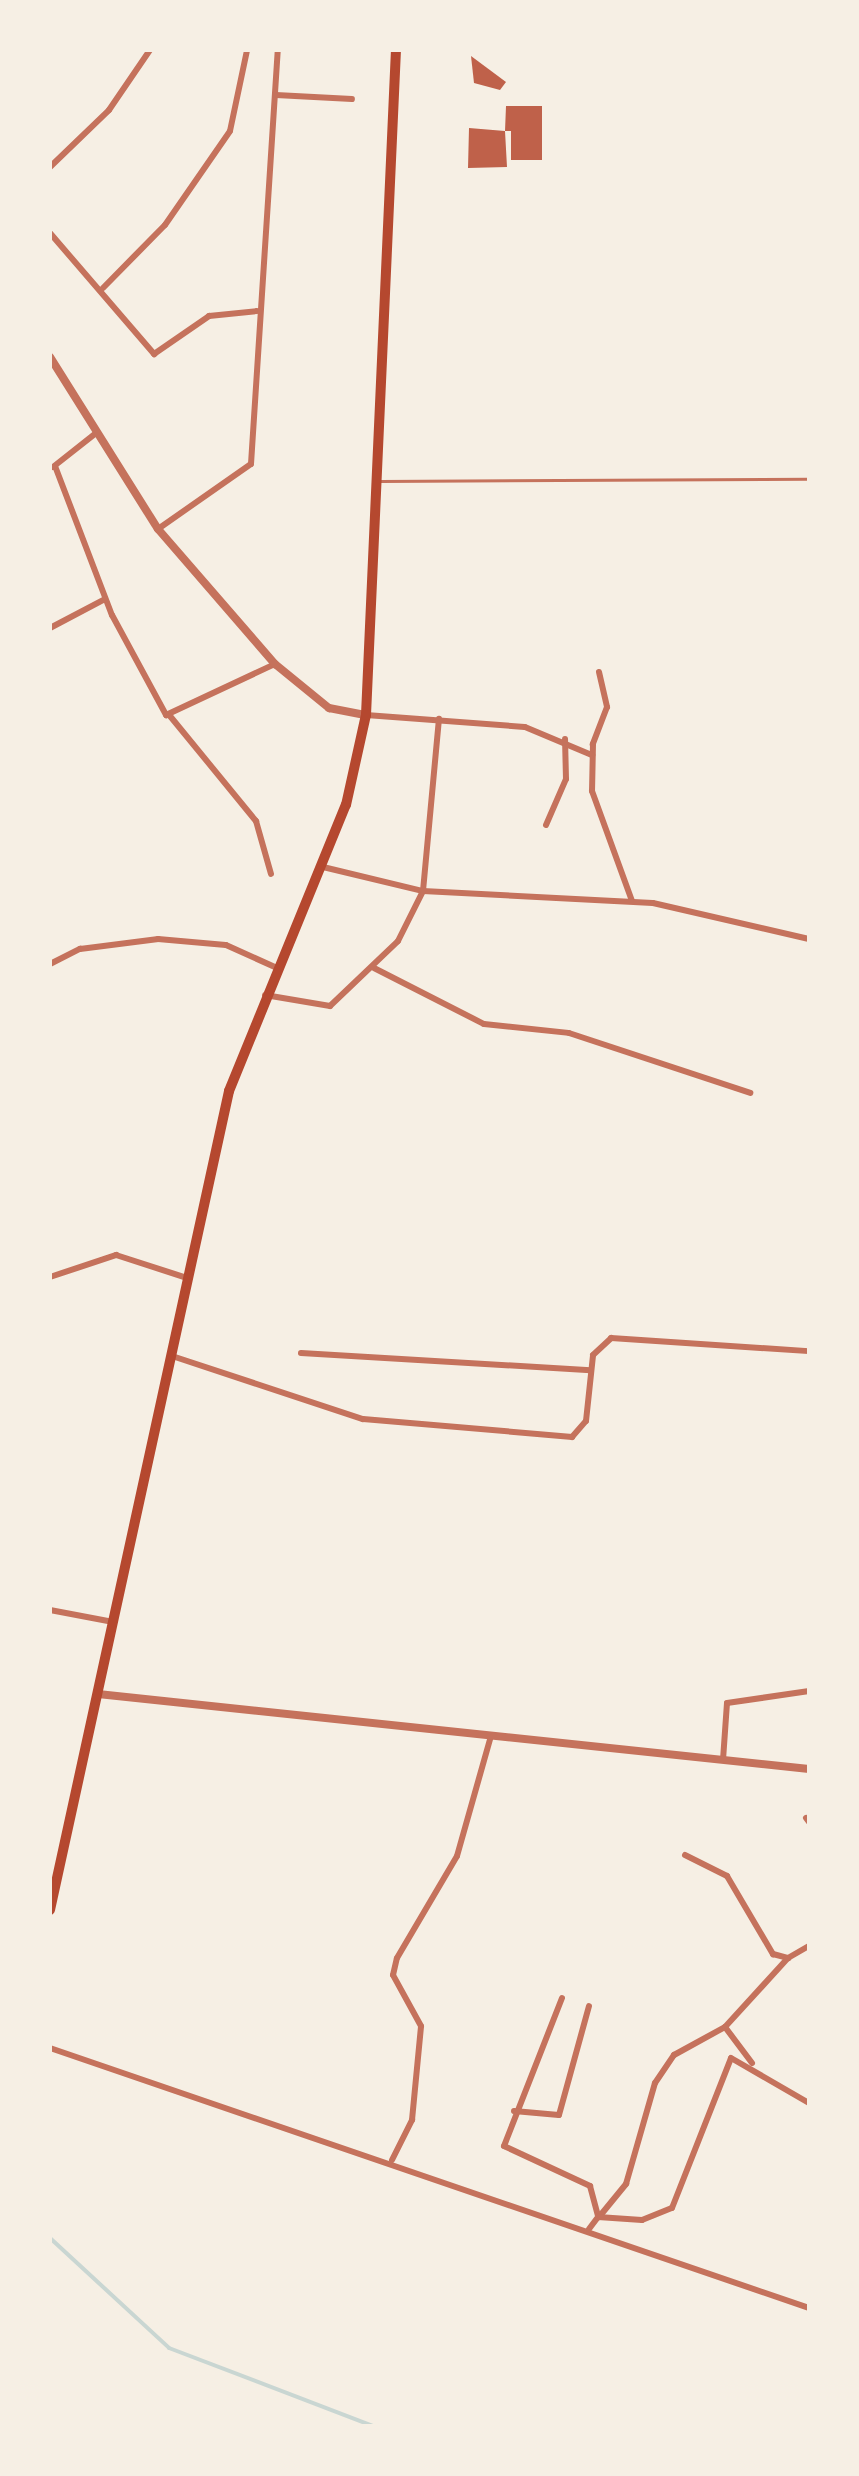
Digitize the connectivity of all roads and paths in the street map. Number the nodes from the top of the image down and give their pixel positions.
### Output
1 (150, 50) edge
2 (246, 50) edge
3 (278, 50) edge
4 (396, 50) edge
5 (276, 93) junction
6 (352, 99) dead end
7 (50, 167) edge
8 (50, 233) edge
9 (104, 288) junction
10 (257, 311) junction
11 (50, 358) edge
12 (95, 434) junction
13 (52, 467) edge
14 (809, 479) edge
15 (375, 482) junction
16 (158, 528) junction
17 (105, 599) junction
18 (50, 628) edge
19 (276, 664) junction
20 (599, 672) dead end
21 (366, 715) junction
22 (171, 717) junction
23 (439, 720) junction
24 (565, 739) junction
25 (592, 754) junction
26 (546, 824) dead end
27 (322, 866) junction
28 (271, 874) dead end
29 (423, 890) junction
30 (632, 900) junction
31 (809, 939) edge
32 (50, 964) edge
33 (277, 968) junction
34 (374, 968) junction
35 (265, 995) junction
36 (750, 1093) dead end
37 (50, 1278) edge
38 (187, 1278) junction
39 (809, 1351) edge
40 (301, 1353) dead end
41 (170, 1355) junction
42 (591, 1370) junction
43 (50, 1610) edge
44 (108, 1621) junction
45 (809, 1691) edge
46 (98, 1694) junction
47 (491, 1736) junction
48 (724, 1760) junction
49 (809, 1769) edge
50 (685, 1855) dead end
51 (50, 1910) edge
52 (809, 1946) edge
53 (788, 1958) junction
54 (562, 1998) dead end
55 (589, 2006) dead end
56 (726, 2027) junction
57 (50, 2048) edge
58 (753, 2065) junction
59 (809, 2103) edge
60 (514, 2111) junction
61 (392, 2160) junction
62 (598, 2218) junction
63 (589, 2230) junction
64 (809, 2308) edge

1 - 7 street
2 - 9 street
3 - 5 street
4 - 15 highway
5 - 6 street
5 - 10 street
8 - 9 street
9 - 10 street
10 - 16 street
11 - 12 street
12 - 13 street
12 - 16 street
13 - 17 street
14 - 15 lane
15 - 21 highway
16 - 19 street
17 - 18 street
17 - 22 street
19 - 21 street
19 - 22 street
20 - 25 street
21 - 23 street
21 - 27 highway
22 - 28 street
23 - 24 street
23 - 29 street
24 - 25 street
24 - 26 street
25 - 30 street
27 - 29 street
27 - 33 highway
29 - 30 street
29 - 34 street
30 - 31 street
32 - 33 street
33 - 35 highway
34 - 35 street
34 - 36 street
35 - 38 highway
37 - 38 street
38 - 41 highway
39 - 42 street
40 - 42 street
41 - 42 street
41 - 44 highway
43 - 44 street
44 - 46 highway
45 - 48 street
46 - 47 street
46 - 51 highway
47 - 48 street
47 - 61 street
48 - 49 street
50 - 53 street
52 - 53 street
53 - 56 street
54 - 60 street
55 - 60 street
56 - 58 street
56 - 62 street
57 - 61 street
58 - 59 street
58 - 62 street
60 - 62 street
61 - 63 street
62 - 63 street
63 - 64 street

